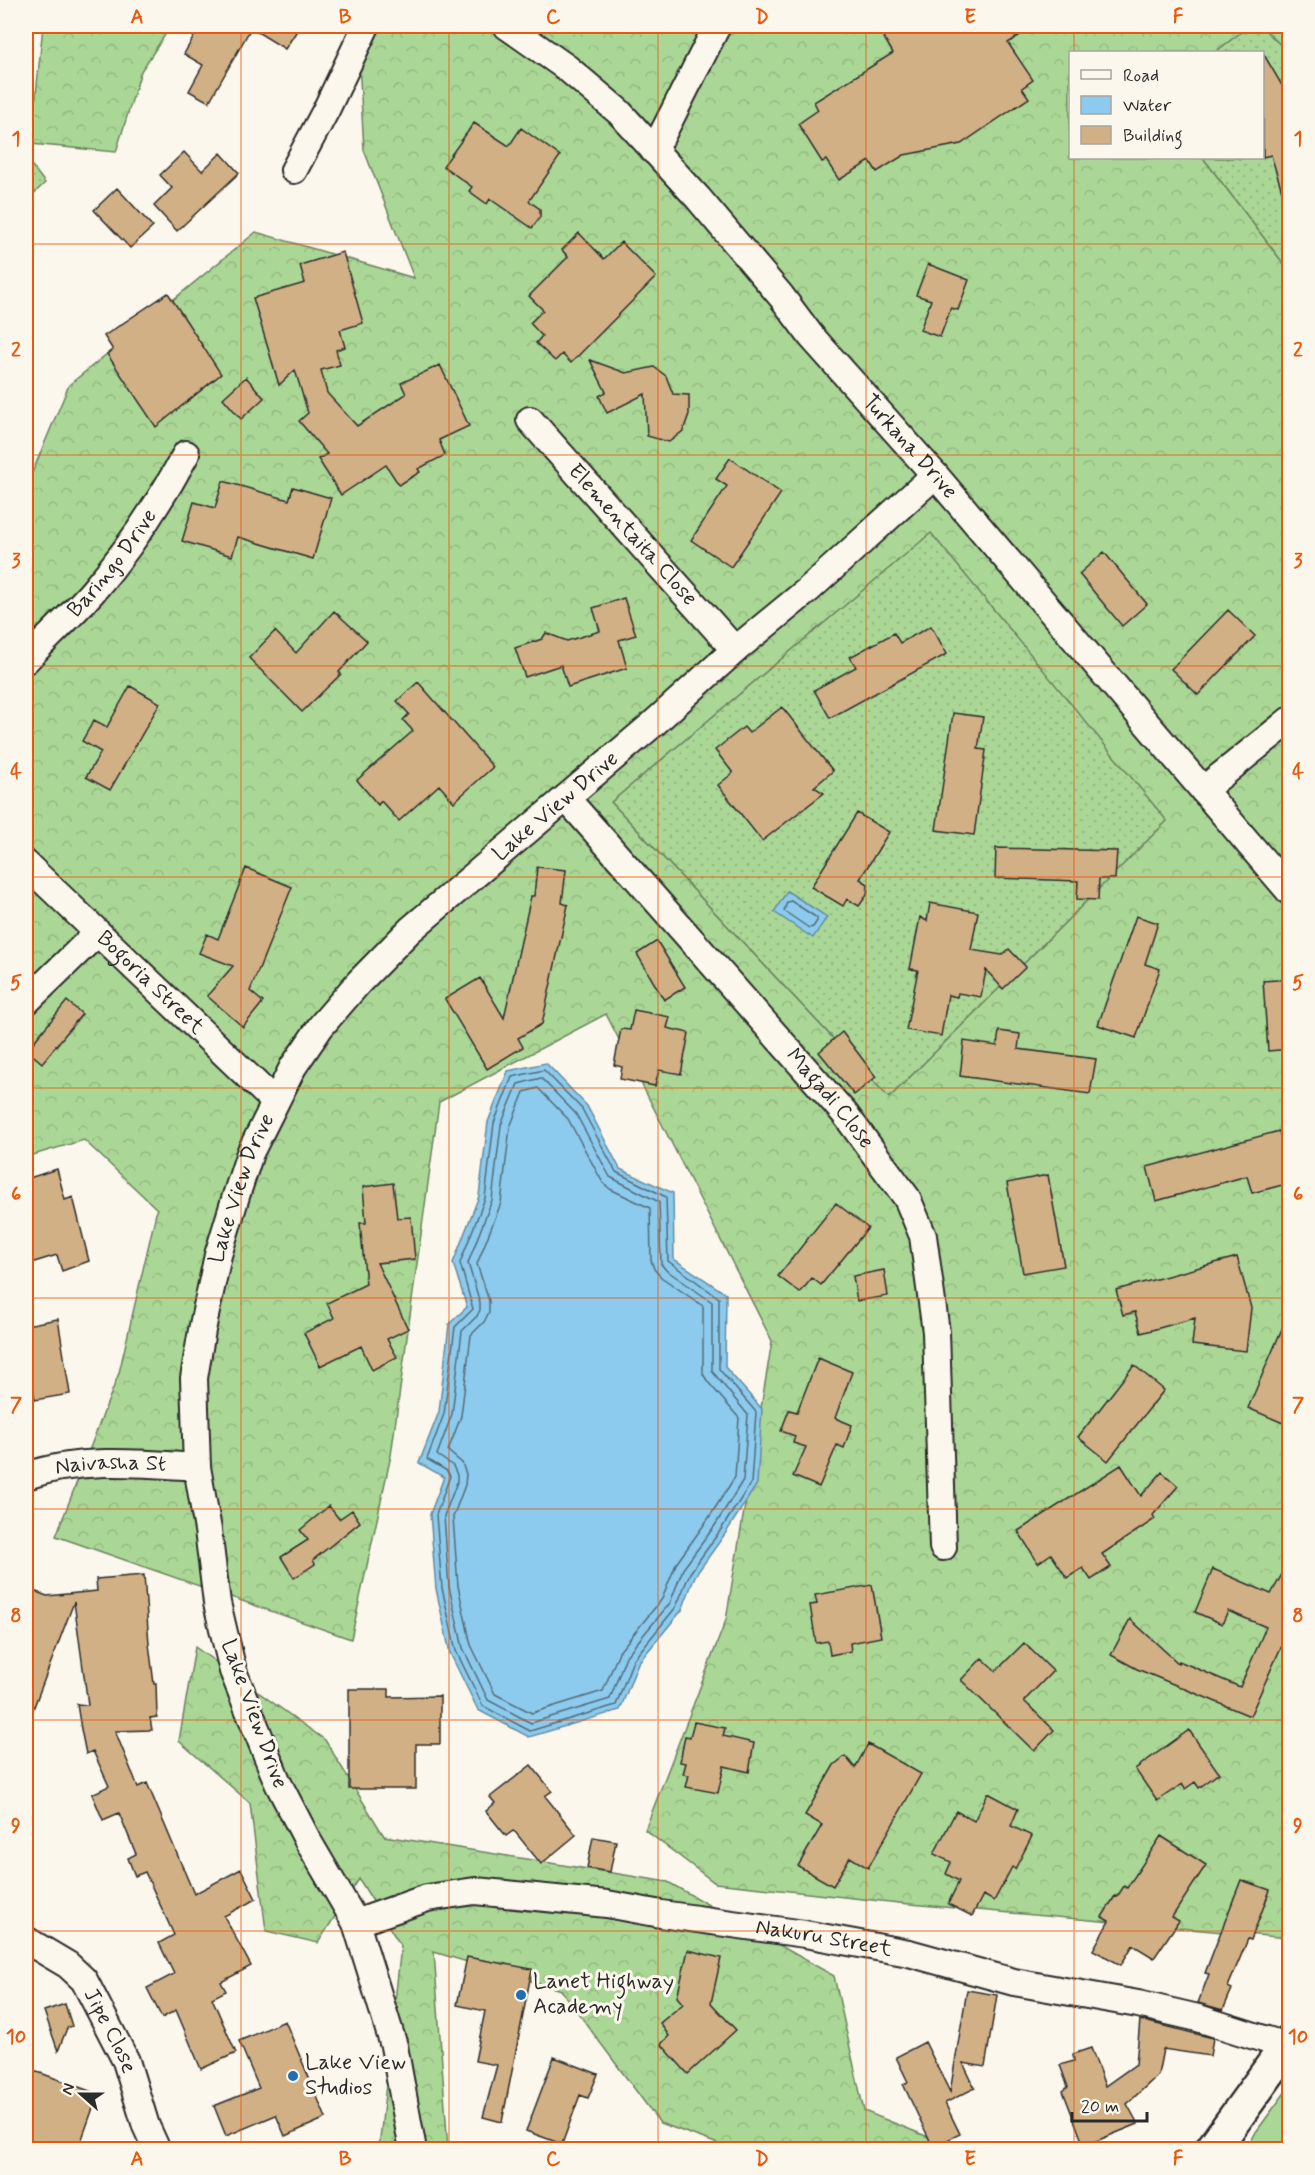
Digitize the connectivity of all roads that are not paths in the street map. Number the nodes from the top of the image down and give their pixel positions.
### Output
1 (366, 26) edge
2 (507, 26) edge
3 (717, 26) edge
4 (654, 151) junction
5 (294, 170) dead end
6 (530, 420) dead end
7 (186, 454) dead end
8 (935, 475) junction
9 (735, 650) junction
10 (26, 660) edge
11 (1290, 720) edge
12 (1203, 790) junction
13 (566, 798) junction
14 (26, 864) edge
15 (1290, 892) edge
16 (98, 933) junction
17 (26, 1002) edge
18 (275, 1102) junction
19 (197, 1467) junction
20 (26, 1476) edge
21 (943, 1547) dead end
22 (356, 1923) junction
23 (26, 1940) edge
24 (1288, 2044) edge
25 (158, 2150) edge
26 (413, 2150) edge
27 (1212, 2150) edge

1 - 5 street
2 - 4 street, Turkana Drive
3 - 4 street
4 - 8 street, Turkana Drive
6 - 9 street, Elementaita Close
7 - 10 street, Baringo Drive
8 - 9 street, Lake View Drive
8 - 12 street, Turkana Drive
9 - 13 street, Lake View Drive
11 - 12 street
12 - 15 street, Turkana Drive
13 - 18 street, Lake View Drive
13 - 21 street, Magadi Close
14 - 16 street, Bogoria Street
16 - 17 street
16 - 18 street, Bogoria Street
18 - 19 street, Lake View Drive
19 - 20 street, Naivasha St
19 - 22 street, Lake View Drive
22 - 24 street, Nakuru Street
22 - 26 street, Lake View Drive
23 - 25 street, Jipe Close
24 - 27 main road

